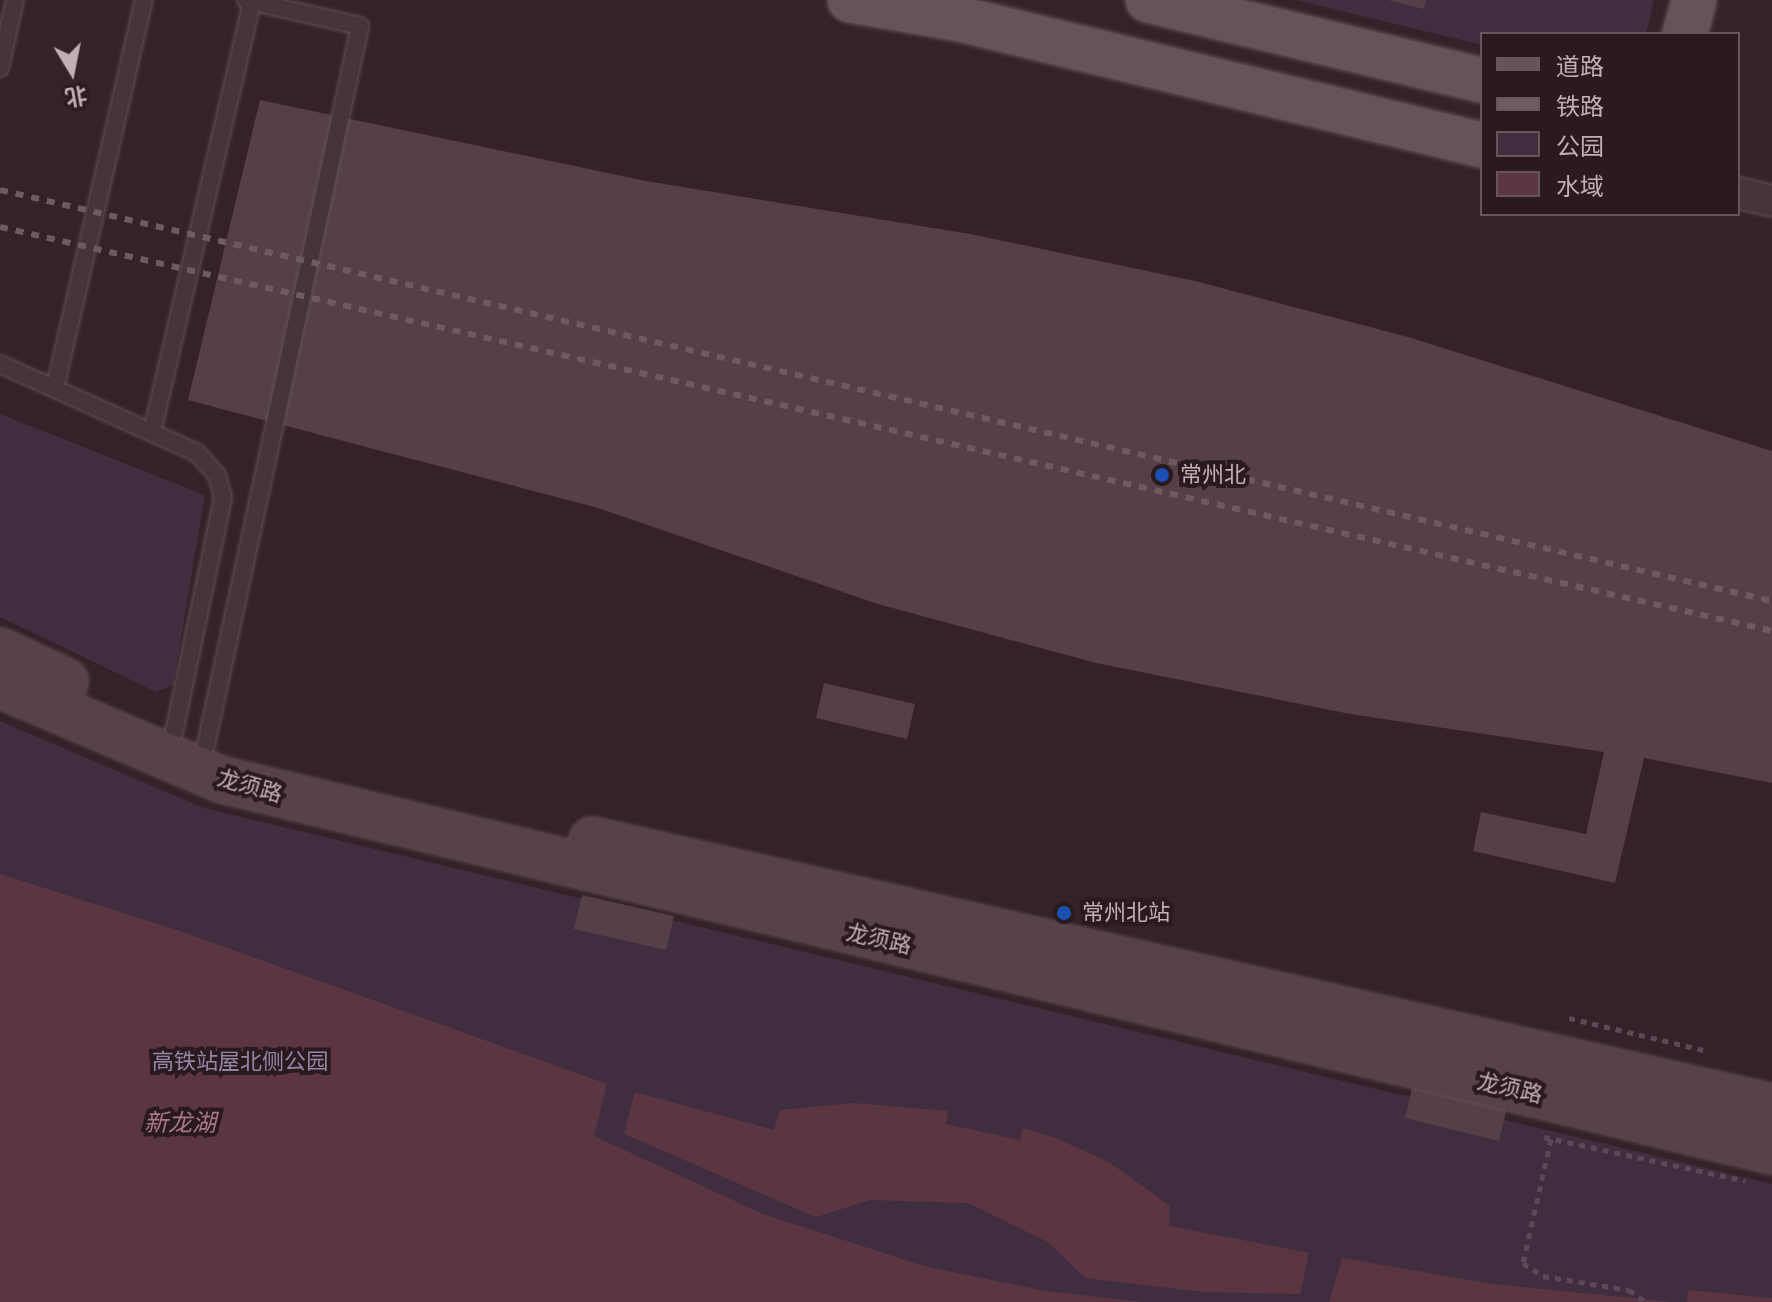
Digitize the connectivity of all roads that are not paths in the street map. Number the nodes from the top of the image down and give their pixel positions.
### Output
1 (15, 0) edge
2 (144, 0) edge
3 (850, 0) edge
4 (1148, 0) edge
5 (1694, 0) edge
6 (249, 1) edge
7 (1686, 32) edge
8 (0, 68) edge
9 (1480, 80) edge
10 (1480, 145) edge
11 (1740, 193) edge
12 (1772, 201) edge
13 (0, 364) edge
14 (55, 388) junction
15 (152, 432) junction
16 (0, 651) edge
17 (0, 685) edge
18 (190, 739) junction
19 (1772, 1107) edge
20 (1772, 1151) edge

1 - 8 lane
2 - 14 lane
3 - 10 main road
4 - 9 main road
5 - 7 main road
6 - 15 lane
6 - 18 lane
11 - 12 street
13 - 14 lane
14 - 15 lane
15 - 18 lane
16 - 18 street, 龙须路
17 - 20 street, 龙须路
18 - 19 street, 龙须路

